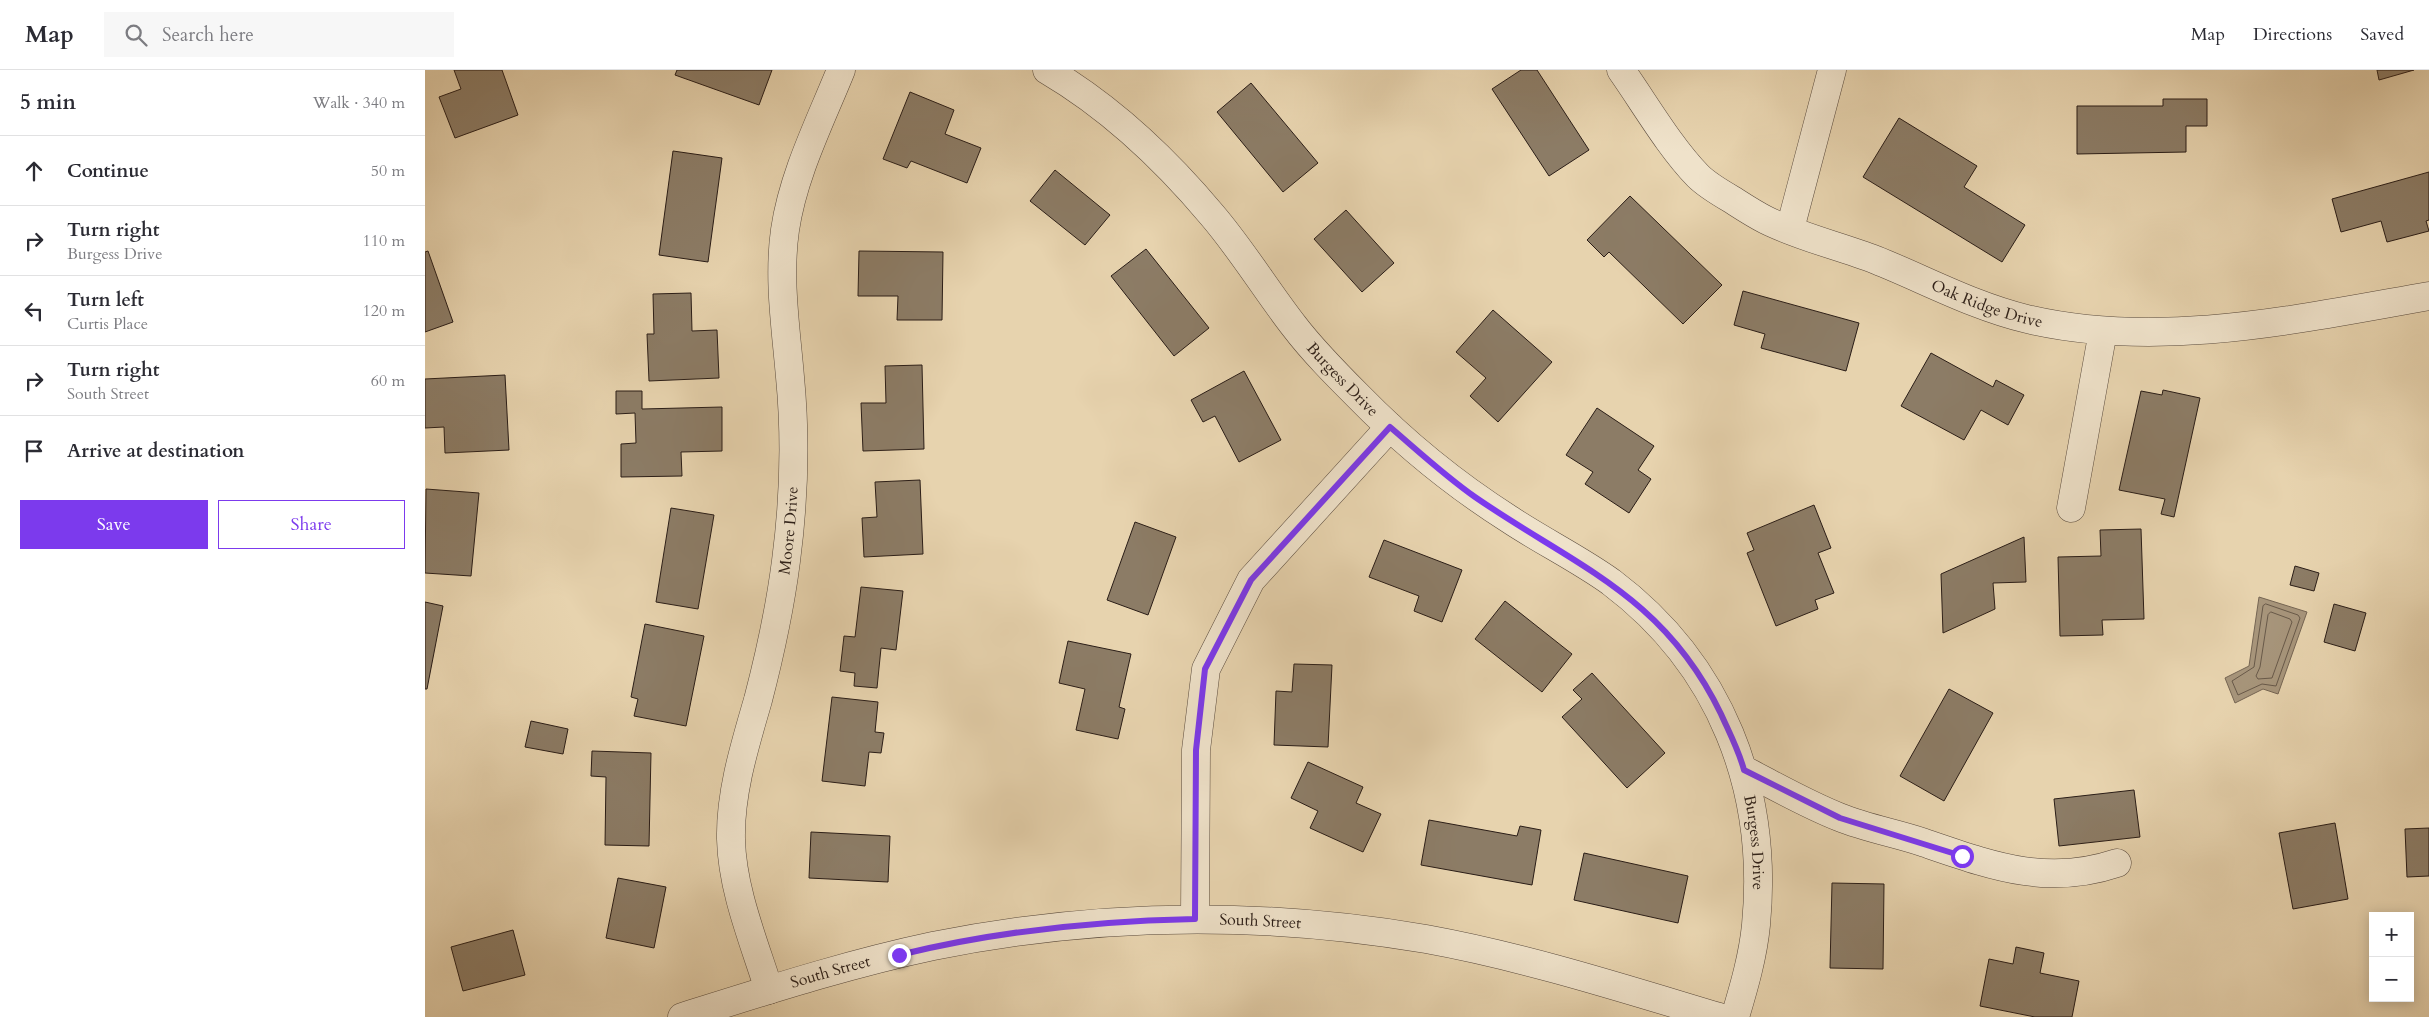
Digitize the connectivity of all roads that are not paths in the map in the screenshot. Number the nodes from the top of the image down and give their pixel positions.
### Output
1 (841, 70) edge
2 (1047, 70) edge
3 (1621, 70) edge
4 (1832, 70) edge
5 (1790, 229) junction
6 (2429, 296) edge
7 (2103, 331) junction
8 (1390, 427) junction
9 (2071, 508) dead end
10 (1744, 770) junction
11 (2117, 863) dead end
12 (1195, 919) junction
13 (769, 990) junction
14 (682, 1017) edge
15 (1719, 1017) edge
16 (1735, 1017) edge

1 - 13 street, Moore Drive
2 - 8 street, Burgess Drive
3 - 5 street, Oak Ridge Drive
4 - 5 street
5 - 7 street, Oak Ridge Drive
6 - 7 street, Oak Ridge Drive
7 - 9 street
8 - 10 street, Burgess Drive
8 - 12 street
10 - 11 street
10 - 16 street, Burgess Drive
12 - 13 street, South Street
12 - 15 street, South Street
13 - 14 street, South Street

